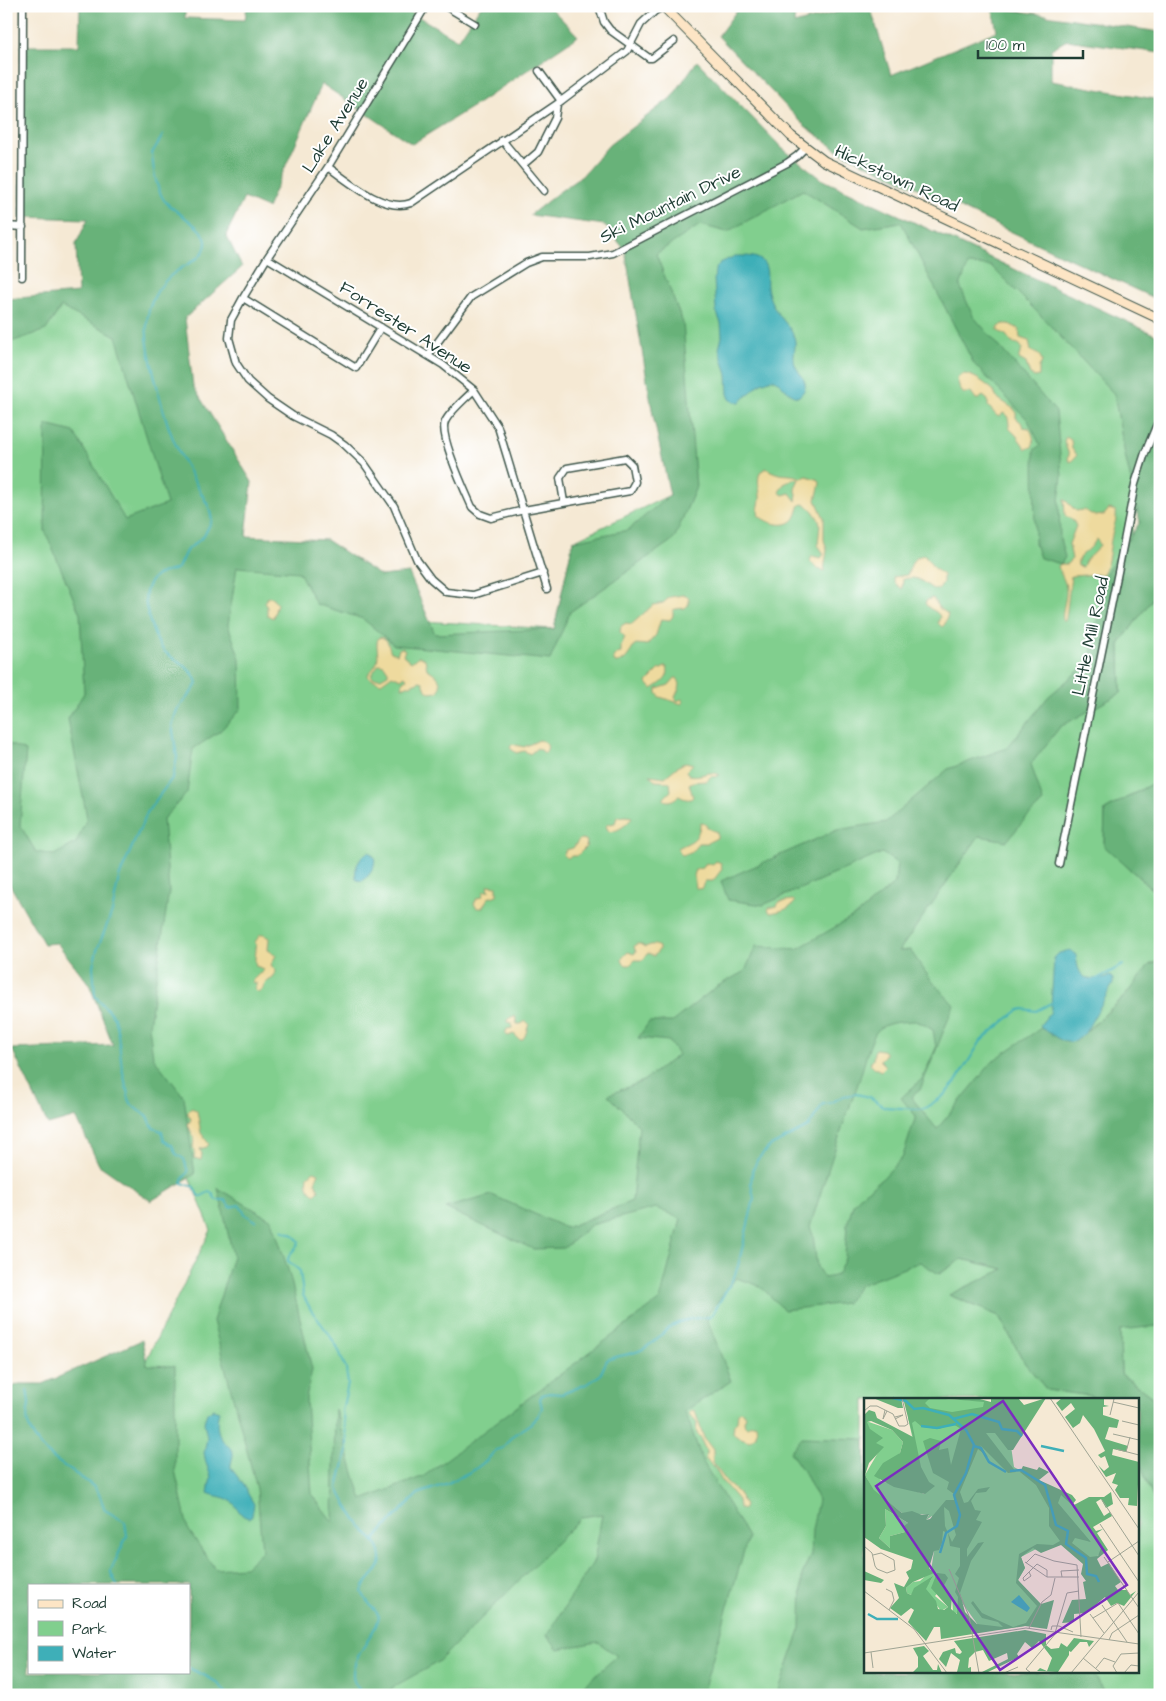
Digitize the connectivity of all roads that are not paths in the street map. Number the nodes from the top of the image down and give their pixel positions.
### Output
1 (23, 6) edge
2 (426, 6) edge
3 (445, 6) edge
4 (599, 6) edge
5 (663, 6) edge
6 (475, 24) dead end
7 (674, 41) dead end
8 (630, 44) junction
9 (539, 71) dead end
10 (559, 102) junction
11 (502, 140) junction
12 (804, 148) junction
13 (524, 164) junction
14 (328, 168) junction
15 (544, 191) dead end
16 (6, 226) edge
17 (23, 227) junction
18 (267, 258) junction
19 (22, 277) dead end
20 (243, 298) junction
21 (1160, 319) edge
22 (381, 327) junction
23 (428, 355) junction
24 (474, 390) junction
25 (1160, 417) edge
26 (564, 502) junction
27 (524, 510) junction
28 (543, 573) junction
29 (547, 589) dead end
30 (1059, 864) dead end

1 - 17 street
2 - 14 street, Lake Avenue
3 - 6 street
4 - 8 street
5 - 8 street
5 - 12 street, Hickstown Road
7 - 8 street
8 - 10 street
9 - 10 street
10 - 11 street
10 - 13 street
11 - 13 street
11 - 14 street
12 - 21 street, Hickstown Road
12 - 23 street, Ski Mountain Drive
13 - 15 street
14 - 18 street, Lake Avenue
16 - 17 street
17 - 19 street
18 - 20 street, Lake Avenue
18 - 22 street, Forrester Avenue
20 - 22 street
20 - 28 street, Lake Avenue
22 - 23 street, Forrester Avenue
23 - 24 street, Forrester Avenue
24 - 27 street, Forrester Avenue
24 - 27 street
25 - 30 street, Little Mill Road
26 - 26 street
26 - 27 street
27 - 28 street, Forrester Avenue
28 - 29 street, Forrester Avenue

